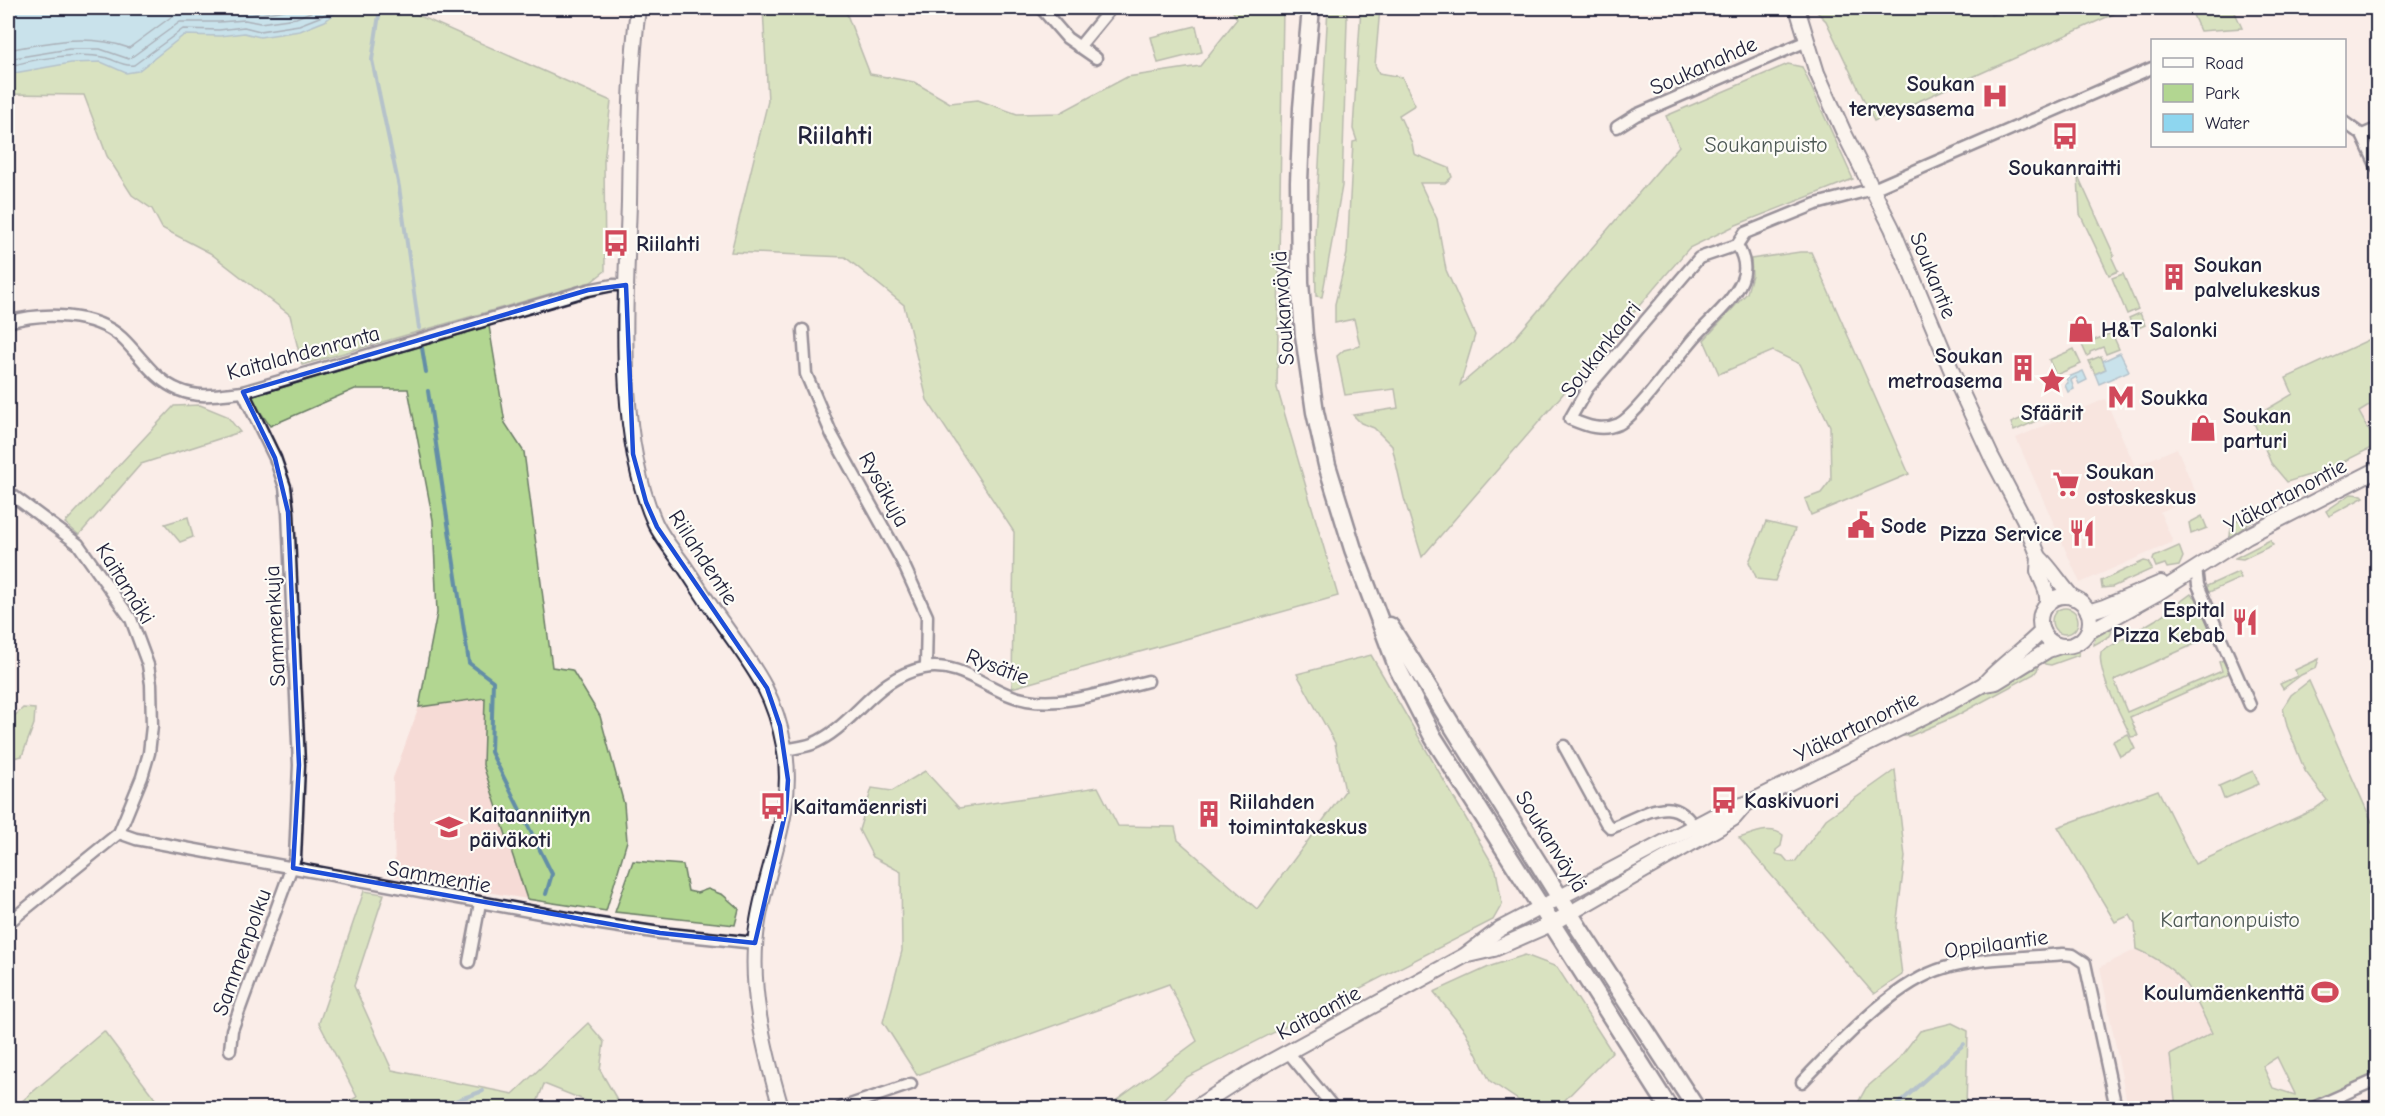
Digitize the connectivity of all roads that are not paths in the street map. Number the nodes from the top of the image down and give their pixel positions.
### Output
1 (638, 8) edge
2 (1041, 8) edge
3 (1111, 8) edge
4 (1311, 8) edge
5 (1797, 8) edge
6 (1807, 41) junction
7 (1079, 46) junction
8 (1096, 58) dead end
9 (2151, 68) edge
10 (2346, 123) edge
11 (1617, 127) dead end
12 (2378, 128) edge
13 (2362, 135) junction
14 (2378, 169) edge
15 (1873, 189) junction
16 (1737, 245) junction
17 (626, 285) junction
18 (8, 322) edge
19 (803, 330) dead end
20 (243, 392) junction
21 (2378, 469) edge
22 (8, 492) edge
23 (2039, 557) junction
24 (2196, 568) junction
25 (2182, 576) junction
26 (1372, 597) junction
27 (2073, 597) junction
28 (2048, 604) junction
29 (2088, 612) junction
30 (2042, 631) junction
31 (2088, 632) junction
32 (2060, 646) junction
33 (926, 668) junction
34 (1148, 681) dead end
35 (1984, 684) junction
36 (2250, 705) dead end
37 (1564, 746) dead end
38 (785, 750) junction
39 (119, 833) junction
40 (1697, 833) junction
41 (293, 868) junction
42 (1561, 897) junction
43 (480, 903) junction
44 (1541, 907) junction
45 (1570, 913) junction
46 (8, 923) edge
47 (1551, 924) junction
48 (755, 943) junction
49 (1464, 956) junction
50 (469, 962) dead end
51 (230, 1050) dead end
52 (1288, 1052) junction
53 (2378, 1079) edge
54 (1802, 1082) dead end
55 (911, 1084) dead end
56 (781, 1108) edge
57 (841, 1108) edge
58 (1195, 1108) edge
59 (1334, 1108) edge
60 (1669, 1108) edge
61 (1696, 1108) edge
62 (2116, 1108) edge
63 (2313, 1108) edge

1 - 17 street, Riilahdentie
2 - 7 street
3 - 7 street
4 - 26 main road, Soukanväylä
5 - 6 street, Soukantie
6 - 11 street, Soukanahde
6 - 15 street, Soukantie
7 - 8 street
9 - 15 street, Soukankaari
10 - 13 street
12 - 13 street
13 - 14 street
15 - 16 street, Soukankaari
15 - 23 street, Soukantie
16 - 16 street, Soukankaari
17 - 20 street, Kaitalahdenranta
17 - 38 street, Riilahdentie
18 - 20 street, Kaitalahdenranta
19 - 33 street, Rysäkuja
20 - 41 street, Sammenkuja
21 - 24 street, Yläkartanontie
22 - 39 street, Kaitamäki
23 - 27 street, Soukantie
23 - 28 street, Soukantie
24 - 25 street, Yläkartanontie
24 - 36 street
25 - 29 street, Yläkartanontie
25 - 31 street, Yläkartanontie
26 - 42 main road, Soukanväylä
26 - 44 main road, Soukanväylä
27 - 28 street
27 - 29 street
28 - 30 street
29 - 31 street
30 - 32 street
30 - 35 street, Yläkartanontie
31 - 32 street
32 - 35 street, Yläkartanontie
33 - 34 street, Rysätie
33 - 38 street, Rysätie
35 - 40 street, Yläkartanontie
37 - 40 street
38 - 48 street, Riilahdentie
39 - 41 street, Sammentie
39 - 46 street, Kaitamäki
40 - 42 street, Yläkartanontie
40 - 45 street, Yläkartanontie
41 - 43 street, Sammentie
41 - 51 street, Sammenpolku
42 - 44 street, Kaitaantie
42 - 45 main road, Soukanväylä
43 - 48 street, Sammentie
43 - 50 street
44 - 47 main road, Soukanväylä
44 - 49 street, Kaitaantie
45 - 47 street, Kaitaantie
45 - 61 main road, Soukanväylä
47 - 49 street, Kaitaantie
47 - 60 main road, Soukanväylä
48 - 56 street, Riilahdentie
49 - 52 street, Kaitaantie
52 - 58 street, Kaitaantie
52 - 59 street
53 - 63 street
54 - 62 street, Oppilaantie
55 - 57 street

